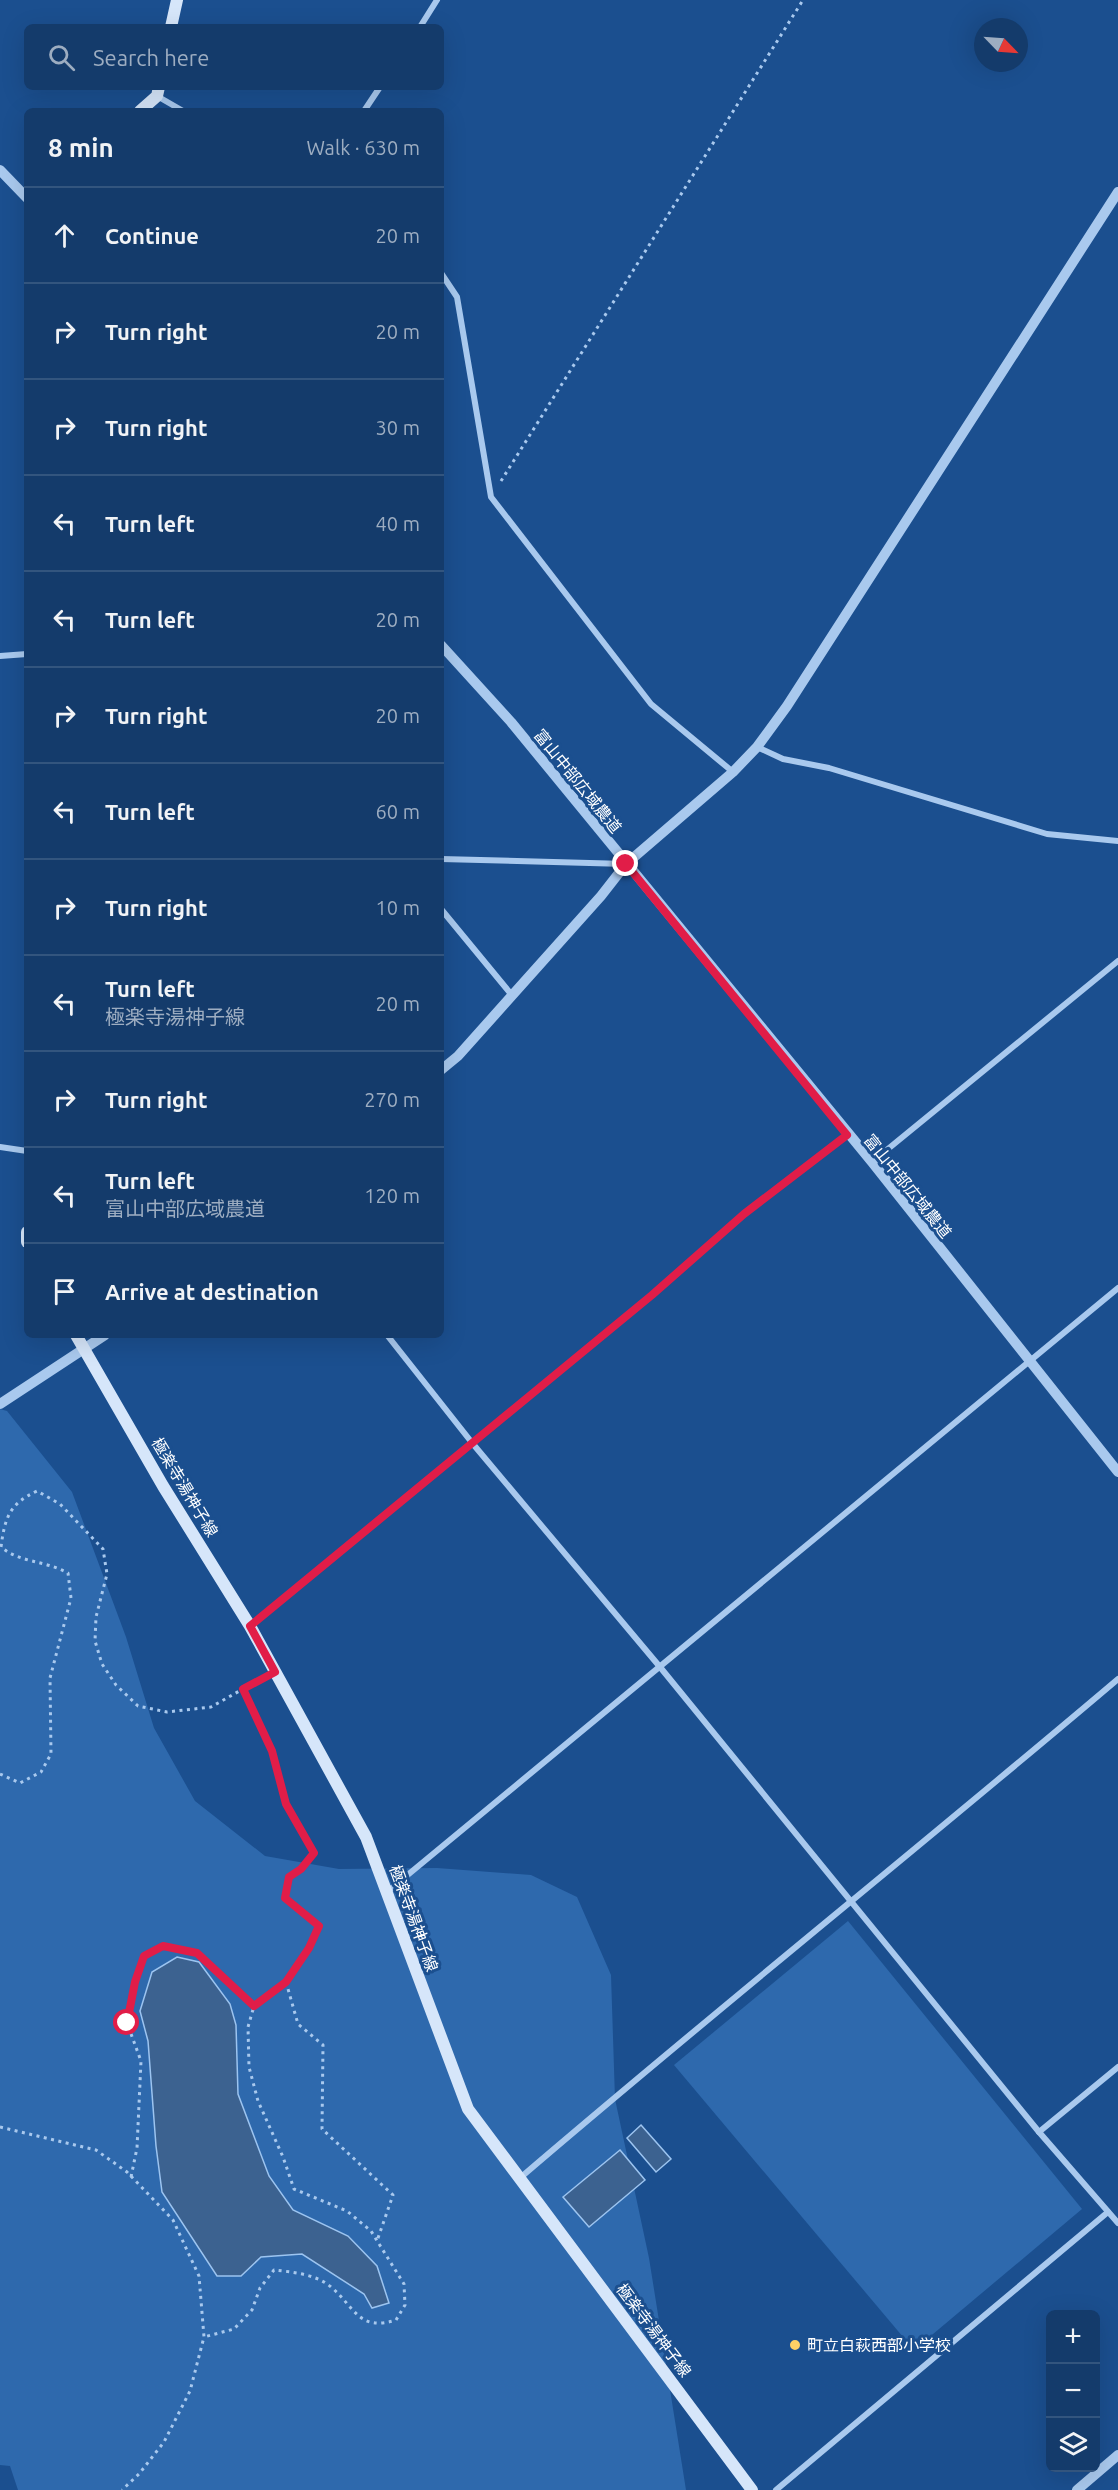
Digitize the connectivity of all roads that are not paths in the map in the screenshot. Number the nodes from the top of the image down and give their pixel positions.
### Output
1 (177, 0) edge
2 (437, 0) edge
3 (172, 24) edge
4 (422, 24) edge
5 (378, 90) edge
6 (158, 91) edge
7 (143, 108) edge
8 (179, 108) edge
9 (366, 108) edge
10 (0, 170) edge
11 (1118, 192) edge
12 (24, 195) edge
13 (444, 278) edge
14 (444, 648) edge
15 (24, 654) edge
16 (0, 656) edge
17 (758, 747) junction
18 (733, 772) junction
19 (1118, 841) edge
20 (444, 859) edge
21 (626, 864) junction
22 (444, 913) edge
23 (1118, 961) edge
24 (511, 994) junction
25 (444, 1068) edge
26 (847, 1135) junction
27 (0, 1147) edge
28 (24, 1150) edge
29 (872, 1162) junction
30 (1118, 1288) edge
31 (78, 1338) edge
32 (101, 1338) edge
33 (389, 1338) edge
34 (85, 1350) junction
35 (1030, 1362) junction
36 (0, 1404) edge
37 (473, 1444) junction
38 (1118, 1472) edge
39 (250, 1626) junction
40 (660, 1667) junction
41 (1118, 1679) edge
42 (387, 1892) junction
43 (852, 1900) junction
44 (1118, 2067) edge
45 (1039, 2132) junction
46 (519, 2178) junction
47 (1108, 2212) junction
48 (1118, 2223) edge
49 (1118, 2455) edge
50 (752, 2490) edge
51 (776, 2490) edge
52 (1077, 2490) edge

1 - 3 main road
2 - 4 street
5 - 9 street
6 - 7 main road
6 - 8 street
10 - 12 street
11 - 17 street
13 - 18 street
14 - 21 street, 富山中部広域農道
15 - 16 street
17 - 18 street
17 - 19 street
18 - 21 street
20 - 21 street
21 - 24 street
21 - 26 street, 富山中部広域農道
22 - 24 street
23 - 29 street
24 - 25 street
26 - 29 street, 富山中部広域農道
26 - 37 street
27 - 28 street
29 - 35 street, 富山中部広域農道
30 - 35 street
31 - 34 main road, 極楽寺湯神子線
32 - 34 street
33 - 37 street
34 - 36 street
34 - 39 main road, 極楽寺湯神子線
35 - 38 street, 富山中部広域農道
35 - 40 street
37 - 39 street
37 - 40 street
39 - 42 main road, 極楽寺湯神子線
40 - 42 street
40 - 43 street
41 - 43 street
42 - 46 main road, 極楽寺湯神子線
43 - 45 street
43 - 46 street
44 - 45 street
45 - 47 street
46 - 50 main road, 極楽寺湯神子線
47 - 48 street
47 - 51 street
49 - 52 street

